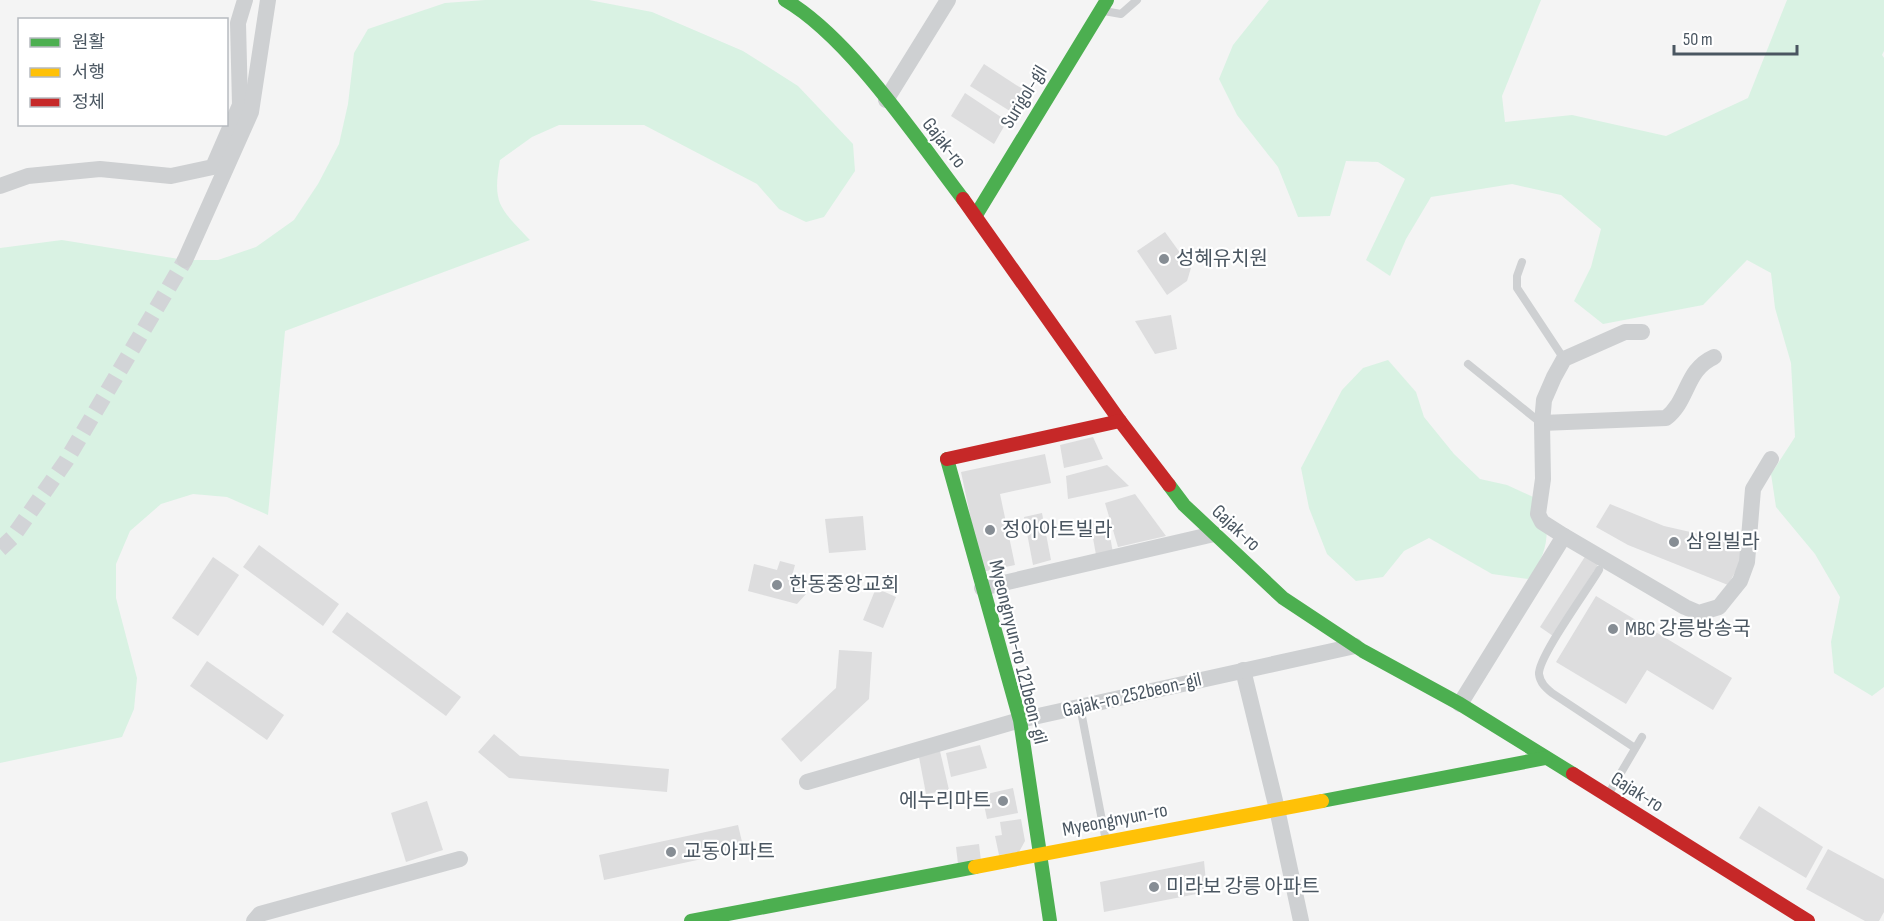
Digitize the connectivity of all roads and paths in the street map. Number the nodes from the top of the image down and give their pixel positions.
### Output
1 (245, 0) edge
2 (268, 0) edge
3 (785, 0) edge
4 (948, 0) edge
5 (1137, 0) edge
6 (1104, 5) edge
7 (807, 6) edge
8 (886, 100) junction
9 (0, 186) edge
10 (976, 215) junction
11 (185, 260) tunnel mouth
12 (1522, 262) dead end
13 (1642, 332) dead end
14 (1714, 357) dead end
15 (1564, 359) junction
16 (1468, 364) dead end
17 (1120, 421) junction
18 (1542, 423) junction
19 (1771, 459) dead end
20 (1214, 534) junction
21 (1564, 536) junction
22 (1599, 570) dead end
23 (982, 588) junction
24 (1355, 646) junction
25 (1243, 670) junction
26 (1460, 704) junction
27 (1080, 706) junction
28 (1020, 720) junction
29 (1642, 737) dead end
30 (1635, 748) junction
31 (1546, 758) junction
32 (807, 782) dead end
33 (1607, 796) junction
34 (1277, 809) junction
35 (1106, 842) junction
36 (1039, 855) junction
37 (460, 859) dead end
38 (254, 921) edge
39 (691, 921) edge
40 (1050, 921) edge
41 (1301, 921) edge
42 (1808, 921) edge

1 - 9 street
2 - 11 street
3 - 7 street, Gajak-ro
4 - 8 street
5 - 6 lane
6 - 10 street, Surigol-gil
7 - 8 street, Gajak-ro
8 - 10 street, Gajak-ro
10 - 17 street, Gajak-ro
12 - 15 lane
13 - 15 street
14 - 18 street
15 - 18 street
16 - 18 lane
17 - 20 street, Gajak-ro
17 - 23 street, Myeongnyun-ro 121beon-gil
18 - 21 street
19 - 21 street
20 - 23 street
20 - 24 street, Gajak-ro
21 - 26 street
22 - 30 lane
23 - 28 street, Myeongnyun-ro 121beon-gil
24 - 25 street, Gajak-ro 252beon-gil
24 - 26 street, Gajak-ro
25 - 27 street, Gajak-ro 252beon-gil
25 - 34 street
26 - 31 street, Gajak-ro
27 - 28 street, Gajak-ro 252beon-gil
27 - 35 lane
28 - 32 street, Gajak-ro 252beon-gil
28 - 36 street, Myeongnyun-ro 121beon-gil
29 - 30 lane
30 - 33 lane
31 - 33 street, Gajak-ro
31 - 34 street, Myeongnyun-ro
33 - 42 street, Gajak-ro
34 - 35 street, Myeongnyun-ro
34 - 41 street
35 - 36 street, Myeongnyun-ro
36 - 39 street, Myeongnyun-ro
36 - 40 street, Myeongnyun-ro 121beon-gil
37 - 38 street

